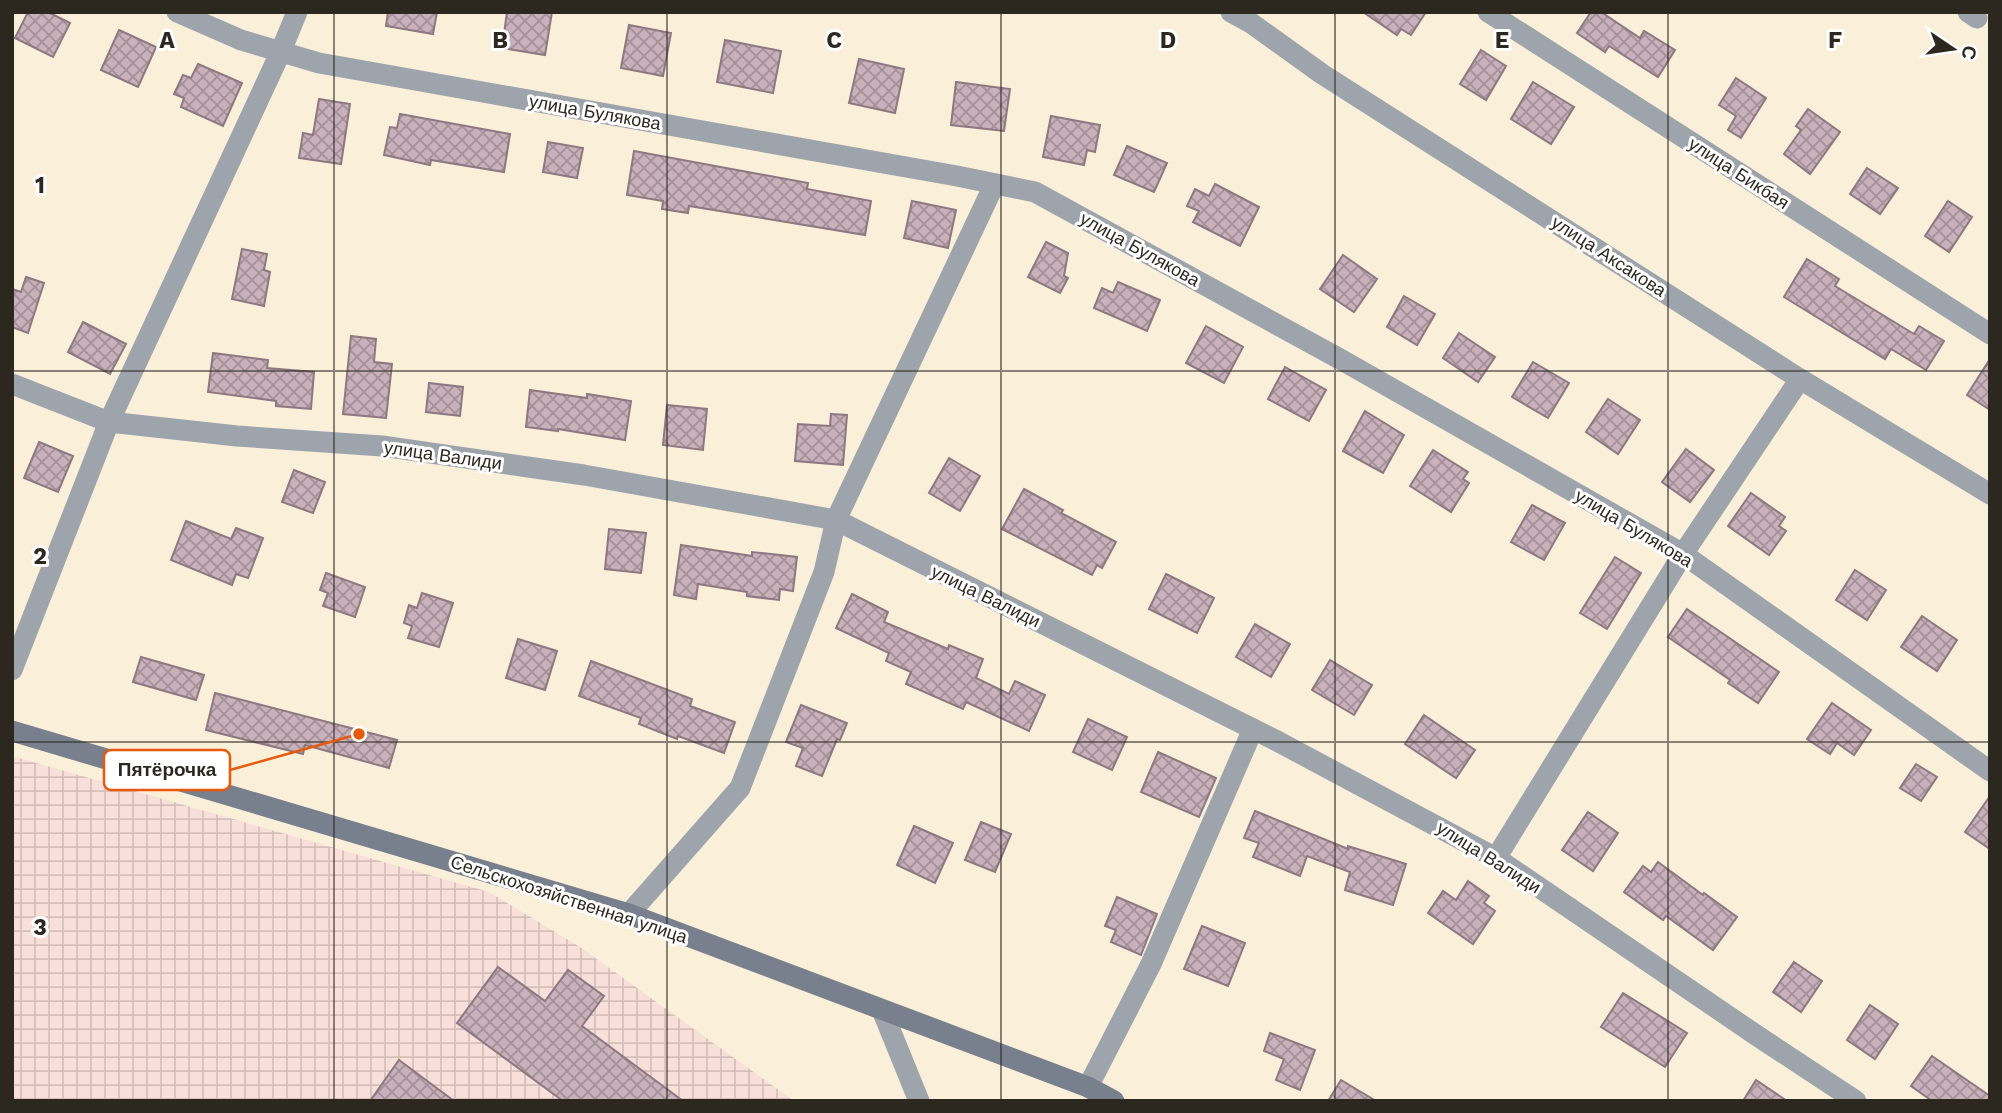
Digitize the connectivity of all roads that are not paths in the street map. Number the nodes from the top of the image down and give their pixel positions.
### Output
1 (177, 12) edge
2 (297, 12) edge
3 (1231, 12) edge
4 (1488, 12) edge
5 (281, 51) junction
6 (994, 185) junction
7 (1990, 334) edge
8 (1800, 379) junction
9 (12, 384) edge
10 (109, 422) junction
11 (1990, 495) edge
12 (836, 520) junction
13 (1683, 554) junction
14 (12, 670) edge
15 (1253, 729) junction
16 (12, 731) edge
17 (1990, 771) edge
18 (1496, 858) junction
19 (629, 914) junction
20 (882, 1010) junction
21 (1087, 1087) junction
22 (919, 1101) edge
23 (1114, 1101) edge
24 (1856, 1101) edge

1 - 5 street, улица Булякова
2 - 5 street
3 - 8 street, улица Аксакова
4 - 7 street, улица Бикбая
5 - 6 street, улица Булякова
5 - 10 street
6 - 12 street
6 - 13 street, улица Булякова
8 - 11 street, улица Аксакова
8 - 13 street
9 - 10 street, улица Валиди
10 - 12 street, улица Валиди
10 - 14 street
12 - 15 street, улица Валиди
12 - 19 street
13 - 17 street, улица Булякова
13 - 18 street
15 - 18 street, улица Валиди
15 - 21 street
16 - 19 main road, Сельскохозяйственная улица
18 - 24 street, улица Валиди
19 - 20 main road, Сельскохозяйственная улица
20 - 21 main road, Сельскохозяйственная улица
20 - 22 street
21 - 23 main road, Сельскохозяйственная улица

